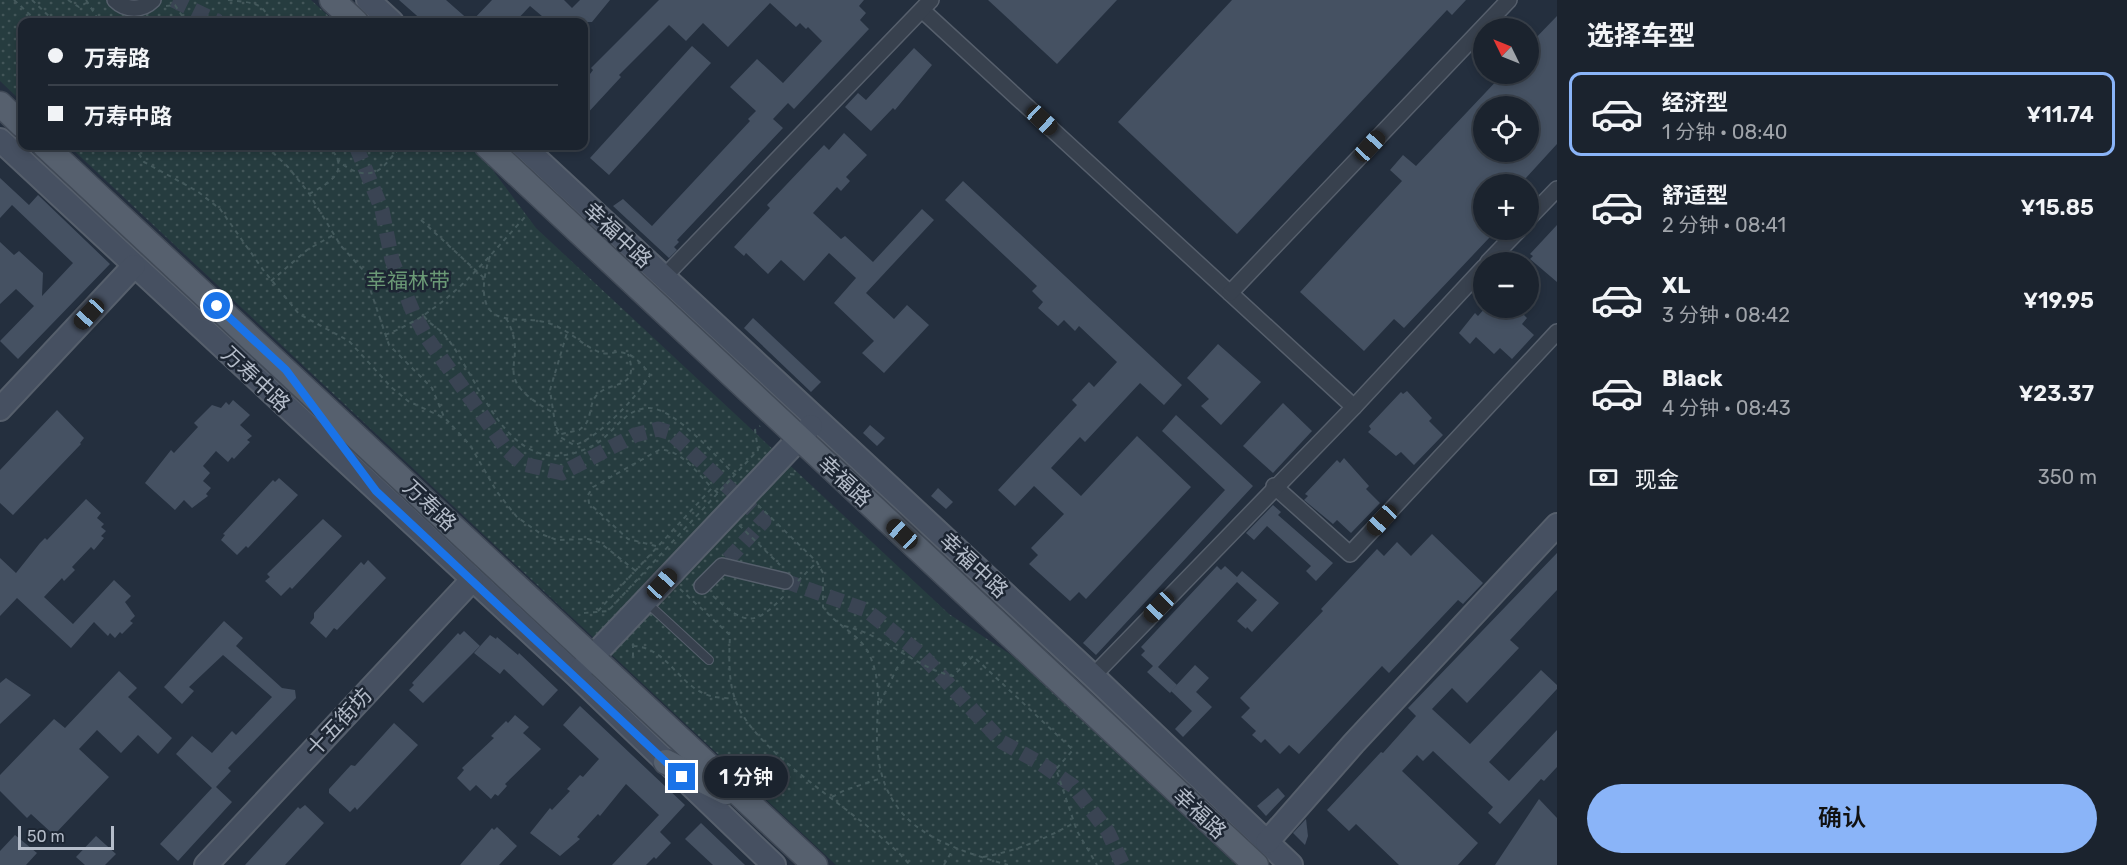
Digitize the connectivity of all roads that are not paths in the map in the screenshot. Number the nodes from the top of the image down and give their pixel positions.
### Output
1 (114, 0) edge
2 (332, 0) edge
3 (368, 0) edge
4 (1509, 0) edge
5 (156, 5) edge
6 (927, 5) edge
7 (352, 18) edge
8 (388, 18) edge
9 (0, 104) edge
10 (18, 121) edge
11 (0, 140) edge
12 (49, 150) edge
13 (491, 150) edge
14 (527, 150) edge
15 (1557, 189) edge
16 (1539, 208) edge
17 (1509, 240) edge
18 (1498, 252) edge
19 (134, 266) junction
20 (663, 278) junction
21 (1473, 279) edge
22 (1230, 293) junction
23 (1557, 332) edge
24 (286, 370) junction
25 (1354, 407) junction
26 (0, 409) edge
27 (816, 420) junction
28 (799, 438) junction
29 (1274, 486) junction
30 (376, 491) junction
31 (1557, 525) edge
32 (941, 535) junction
33 (472, 580) junction
34 (785, 581) tunnel mouth
35 (702, 586) road end
36 (645, 601) junction
37 (593, 657) junction
38 (709, 660) dead end
39 (576, 675) junction
40 (1093, 676) junction
41 (1055, 677) junction
42 (666, 762) junction
43 (752, 806) junction
44 (1267, 842) junction
45 (206, 865) edge
46 (774, 865) edge
47 (815, 865) edge
48 (1256, 865) edge
49 (1291, 865) edge

1 - 5 street
2 - 7 main road
3 - 8 main road
4 - 22 street
6 - 20 street
6 - 22 street
9 - 10 main road
11 - 19 main road, 万寿中路
12 - 24 main road, 万寿路
13 - 28 main road, 幸福路
14 - 20 main road, 幸福中路
15 - 16 street
17 - 18 street
19 - 26 main road
19 - 30 main road, 万寿中路
20 - 27 main road, 幸福中路
21 - 25 street
22 - 25 street
23 - 29 street
24 - 30 main road
24 - 37 main road, 万寿路
25 - 29 street
27 - 28 main road
27 - 32 main road, 幸福中路
28 - 36 main road
28 - 41 main road, 幸福路
29 - 40 street
30 - 33 main road, 万寿中路
31 - 44 main road
32 - 40 main road, 幸福中路
32 - 41 main road
33 - 39 main road, 万寿中路
33 - 45 main road, 十五街坊
34 - 35 street
36 - 37 main road
36 - 38 lane
37 - 39 main road
37 - 43 main road, 万寿路
39 - 42 main road, 万寿中路
40 - 44 main road, 幸福中路
41 - 48 main road, 幸福路
42 - 43 main road
42 - 46 main road, 万寿中路
43 - 47 main road, 万寿路
44 - 49 main road, 幸福中路

